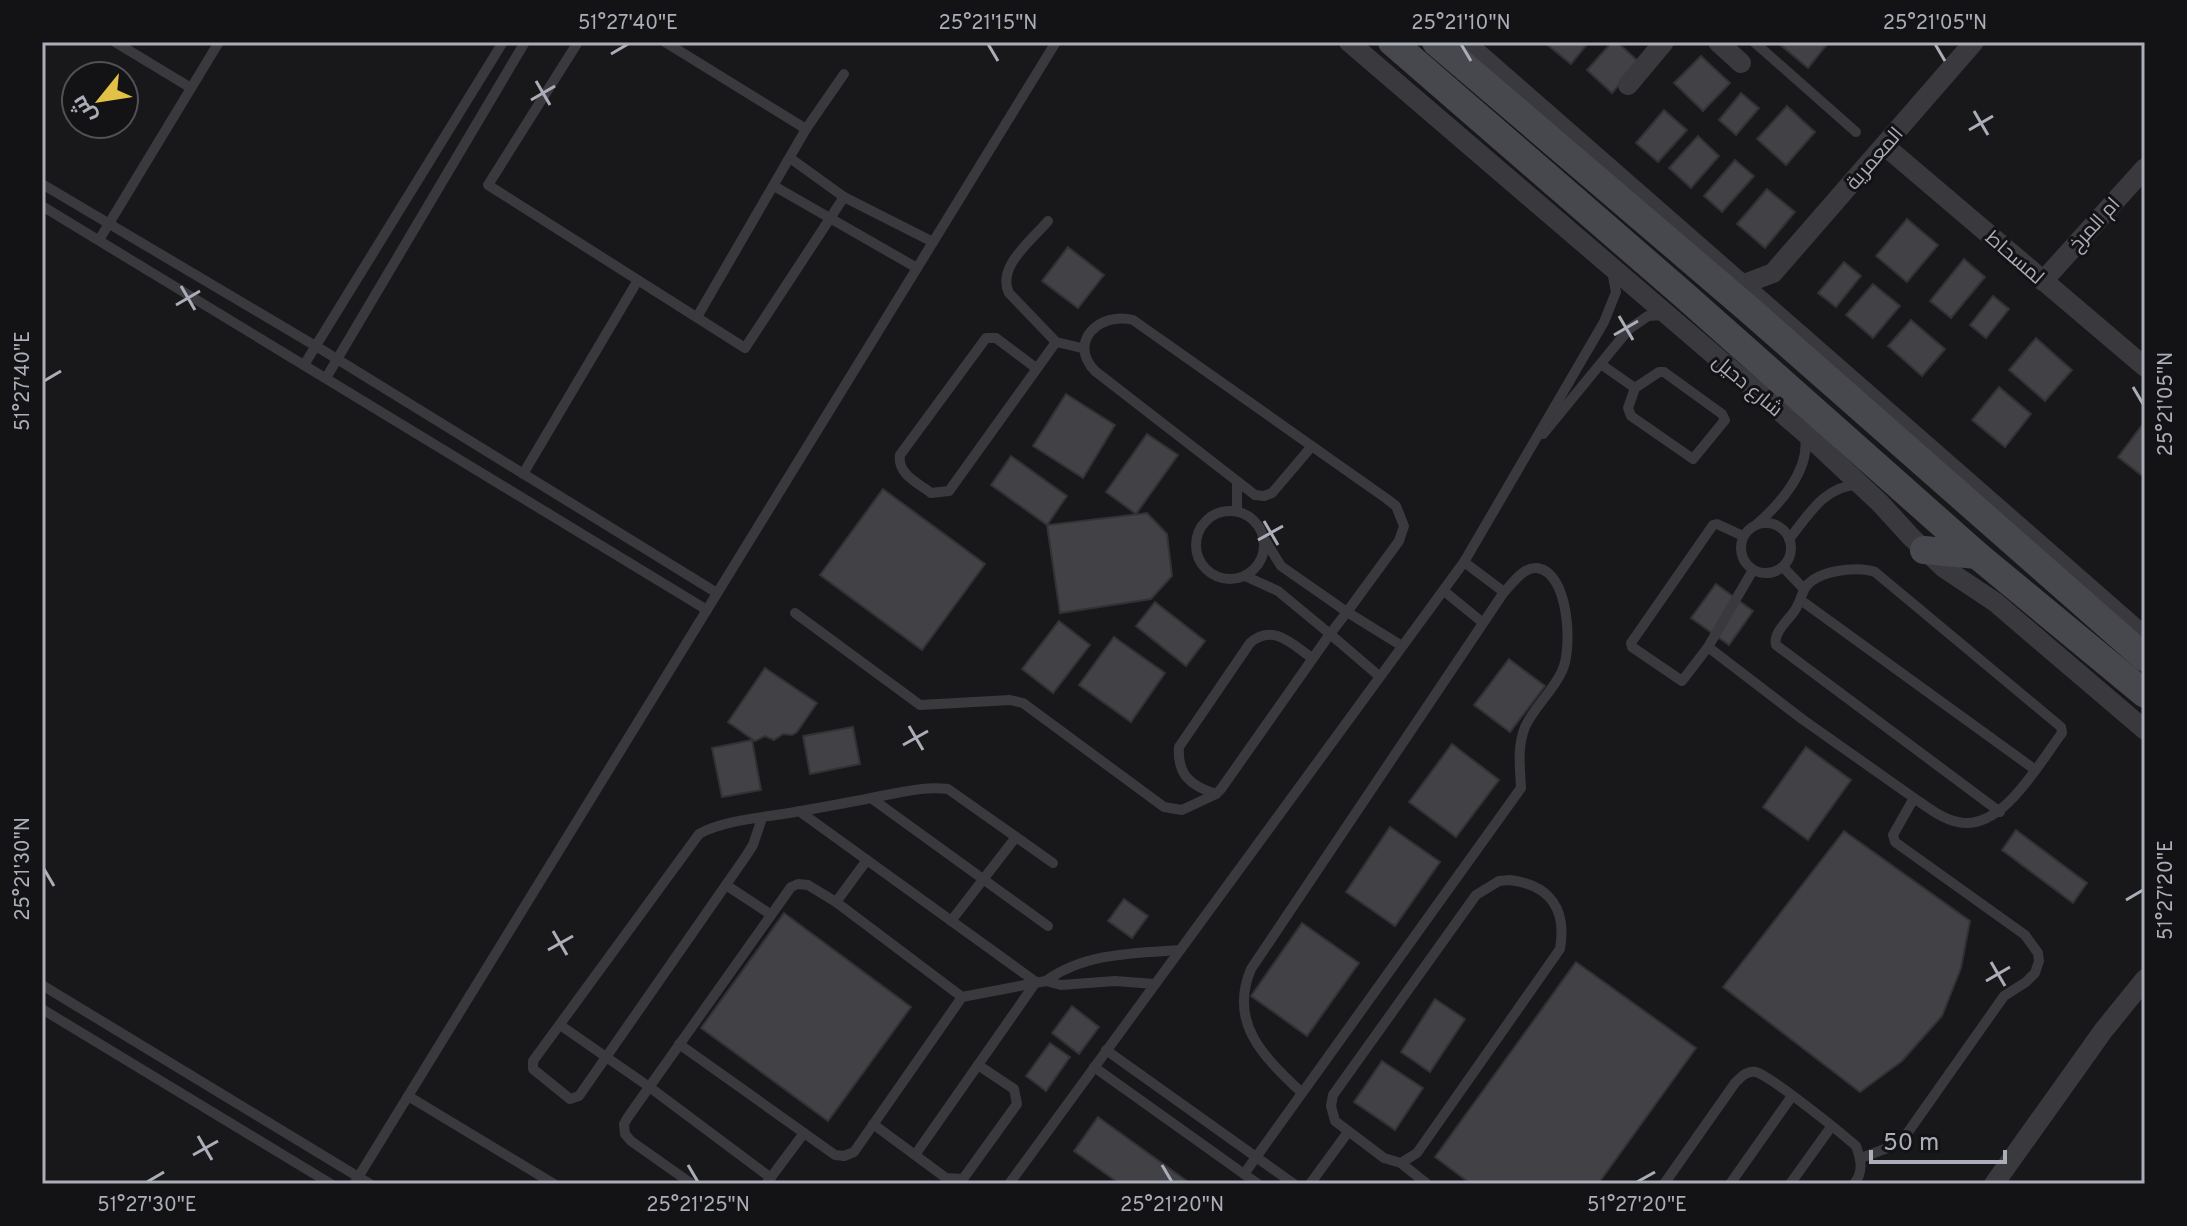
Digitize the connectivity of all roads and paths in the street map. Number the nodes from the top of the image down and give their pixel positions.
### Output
1 (115, 42) edge
2 (219, 42) edge
3 (503, 42) edge
4 (525, 42) edge
5 (578, 42) edge
6 (665, 42) edge
7 (1056, 42) edge
8 (1349, 42) edge
9 (1392, 42) edge
10 (1436, 42) edge
11 (1465, 42) edge
12 (1664, 42) edge
13 (1718, 42) edge
14 (1754, 42) edge
15 (1974, 42) edge
16 (1741, 63) dead end
17 (844, 74) dead end
18 (1628, 85) dead end
19 (191, 88) junction
20 (806, 129) junction
21 (1856, 132) dead end
22 (1885, 146) junction
23 (790, 158) junction
24 (2145, 168) edge
25 (42, 184) edge
26 (774, 186) junction
27 (844, 197) junction
28 (42, 206) edge
29 (831, 217) junction
30 (1048, 221) dead end
31 (108, 223) junction
32 (99, 240) junction
33 (933, 242) junction
34 (917, 268) junction
35 (1611, 269) junction
36 (1773, 273) junction
37 (638, 280) junction
38 (2043, 281) junction
39 (1744, 284) junction
40 (1768, 305) junction
41 (1665, 315) junction
42 (697, 317) junction
43 (1056, 342) junction
44 (315, 346) junction
45 (1082, 348) junction
46 (337, 359) junction
47 (304, 365) junction
48 (1602, 365) junction
49 (2145, 367) edge
50 (1036, 368) junction
51 (326, 378) junction
52 (1635, 388) junction
53 (1804, 432) junction
54 (1312, 446) junction
55 (1524, 457) junction
56 (523, 474) junction
57 (1237, 483) junction
58 (1861, 485) junction
59 (1970, 485) junction
60 (1237, 511) junction
61 (1757, 524) junction
62 (1993, 526) junction
63 (1743, 536) junction
64 (1789, 539) junction
65 (1265, 540) junction
66 (1924, 550) junction
67 (1977, 555) junction
68 (1464, 562) junction
69 (1783, 567) junction
70 (1753, 570) junction
71 (1245, 576) junction
72 (1444, 591) junction
73 (1504, 592) junction
74 (717, 593) junction
75 (1803, 595) junction
76 (707, 610) junction
77 (1347, 612) junction
78 (795, 613) dead end
79 (1482, 622) junction
80 (1330, 634) junction
81 (2145, 637) edge
82 (1402, 646) junction
83 (1708, 647) junction
84 (1312, 658) junction
85 (2145, 658) edge
86 (1379, 676) junction
87 (2145, 694) edge
88 (2145, 730) edge
89 (2034, 769) junction
90 (1216, 794) junction
91 (871, 798) junction
92 (1914, 798) junction
93 (799, 811) junction
94 (2000, 812) junction
95 (762, 818) junction
96 (1016, 837) junction
97 (867, 860) junction
98 (1053, 863) dead end
99 (983, 879) junction
100 (726, 885) junction
101 (836, 902) junction
102 (770, 914) junction
103 (951, 921) junction
104 (1048, 926) dead end
105 (1179, 950) junction
106 (2145, 979) edge
107 (1041, 982) junction
108 (1155, 984) junction
109 (42, 985) edge
110 (962, 997) junction
111 (42, 1009) edge
112 (560, 1025) junction
113 (679, 1044) junction
114 (1106, 1050) junction
115 (606, 1056) junction
116 (978, 1065) junction
117 (1094, 1067) junction
118 (648, 1086) junction
119 (1301, 1092) junction
120 (408, 1096) junction
121 (1792, 1096) junction
122 (873, 1124) junction
123 (1831, 1127) junction
124 (1348, 1132) junction
125 (804, 1133) junction
126 (915, 1155) junction
127 (1256, 1157) junction
128 (1861, 1158) junction
129 (1401, 1163) junction
130 (1244, 1174) junction
131 (356, 1180) edge
132 (769, 1181) edge
133 (331, 1184) edge
134 (370, 1184) edge
135 (554, 1184) edge
136 (692, 1184) edge
137 (1009, 1184) edge
138 (1258, 1184) edge
139 (1294, 1184) edge
140 (1310, 1184) edge
141 (1427, 1184) edge
142 (1664, 1184) edge
143 (1730, 1184) edge
144 (1790, 1184) edge
145 (1854, 1184) edge
146 (1994, 1184) edge

1 - 19 lane
2 - 19 lane
3 - 44 lane
4 - 46 lane
5 - 37 lane
6 - 20 lane
7 - 33 lane
8 - 35 street, شارع دحيل
9 - 67 main road, شارع دحيل
10 - 62 main road
11 - 39 street
12 - 18 street
13 - 16 street
14 - 21 lane
15 - 22 street, المعمرية
17 - 20 lane
19 - 31 lane
20 - 23 lane
22 - 36 street, المعمرية
22 - 38 street, لمسحاط
23 - 26 lane
23 - 27 lane
24 - 38 street, ام المرخ
25 - 31 lane
26 - 29 lane
26 - 42 lane
27 - 29 lane
27 - 33 lane
28 - 32 lane
29 - 34 lane
29 - 42 lane
30 - 43 lane
31 - 32 lane
31 - 44 lane
32 - 47 lane
33 - 34 lane
34 - 74 lane
35 - 41 street, شارع دحيل
35 - 55 lane
36 - 39 street, المعمرية
36 - 40 street
37 - 42 lane
37 - 56 lane
38 - 49 street, لمسحاط
39 - 40 street
40 - 59 street
41 - 48 lane
41 - 53 street, شارع دحيل
43 - 45 lane
43 - 50 lane
44 - 46 lane
44 - 47 lane
45 - 54 lane
45 - 57 lane
46 - 51 lane
46 - 56 lane
47 - 51 lane
48 - 52 lane
48 - 55 lane
50 - 50 lane
51 - 76 lane
52 - 52 lane
53 - 58 street, شارع دحيل
53 - 61 lane
54 - 57 lane
54 - 77 lane
55 - 68 lane
56 - 74 lane
57 - 60 lane
58 - 64 lane
58 - 66 street, شارع دحيل
59 - 62 main road
59 - 81 street
60 - 65 lane
60 - 71 lane
61 - 63 lane
61 - 64 lane
62 - 85 main road
63 - 70 lane
63 - 83 lane
64 - 69 lane
65 - 71 lane
65 - 77 lane
66 - 67 main road
66 - 88 street, شارع دحيل
67 - 87 main road, شارع دحيل
68 - 72 lane
68 - 73 lane
69 - 70 lane
69 - 75 lane
70 - 83 lane
71 - 80 lane
72 - 79 lane
72 - 82 lane
73 - 79 lane
73 - 119 lane
74 - 76 lane
75 - 89 lane
75 - 89 lane
75 - 94 lane
76 - 120 lane
77 - 80 lane
77 - 82 lane
78 - 90 lane
79 - 119 lane
80 - 84 lane
80 - 86 lane
82 - 86 lane
83 - 92 lane
84 - 90 lane
84 - 90 lane
86 - 105 lane
89 - 94 lane
91 - 93 lane
91 - 96 lane
91 - 99 lane
92 - 94 lane
92 - 128 lane
93 - 95 lane
93 - 97 lane
95 - 100 lane
95 - 112 lane
96 - 98 lane
96 - 99 lane
97 - 101 lane
97 - 103 lane
99 - 103 lane
99 - 104 lane
100 - 102 lane
100 - 115 lane
101 - 102 lane
101 - 110 lane
102 - 113 lane
103 - 107 lane
105 - 107 lane
105 - 108 lane
106 - 146 street
107 - 108 lane
107 - 110 lane
107 - 116 lane
108 - 114 lane
109 - 131 lane
110 - 122 lane
111 - 133 lane
112 - 115 lane
112 - 115 lane
113 - 118 lane
113 - 125 lane
114 - 117 lane
114 - 127 lane
115 - 118 lane
116 - 126 lane
116 - 126 lane
117 - 130 lane
117 - 137 lane
118 - 132 lane
118 - 136 lane
119 - 127 lane
120 - 131 lane
120 - 135 lane
121 - 123 lane
121 - 142 lane
121 - 143 lane
122 - 125 lane
122 - 126 lane
123 - 128 lane
123 - 144 lane
124 - 129 lane
124 - 129 lane
124 - 140 lane
125 - 132 lane
127 - 130 lane
127 - 139 lane
128 - 145 lane
129 - 141 lane
130 - 138 lane
131 - 134 lane

